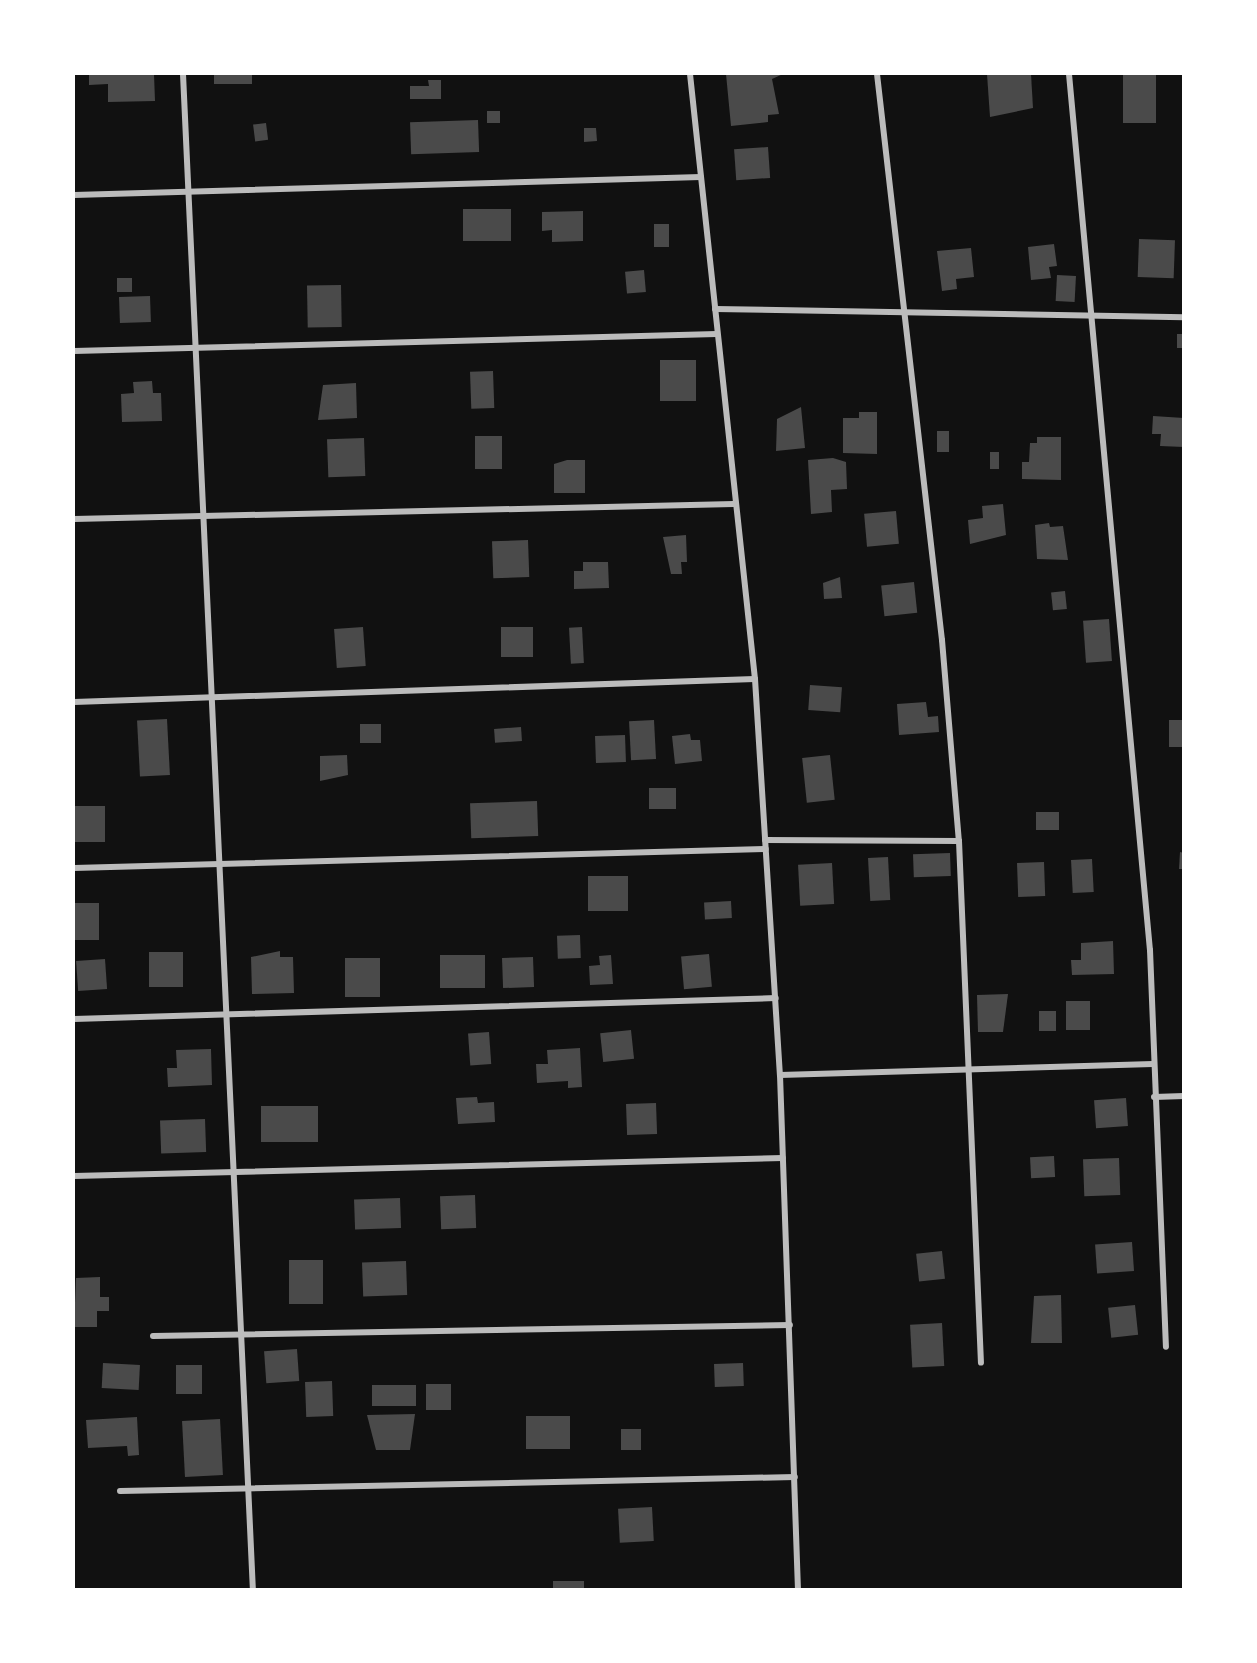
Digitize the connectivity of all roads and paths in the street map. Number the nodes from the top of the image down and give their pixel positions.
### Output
1 (183, 74) edge
2 (690, 74) edge
3 (878, 74) edge
4 (1069, 74) edge
5 (700, 177) junction
6 (186, 191) junction
7 (74, 195) edge
8 (715, 309) junction
9 (903, 313) junction
10 (1092, 316) junction
11 (1184, 317) edge
12 (717, 334) junction
13 (195, 348) junction
14 (74, 351) edge
15 (734, 504) junction
16 (201, 515) junction
17 (74, 519) edge
18 (755, 680) junction
19 (208, 698) junction
20 (74, 702) edge
21 (765, 840) junction
22 (959, 841) junction
23 (766, 849) junction
24 (219, 864) junction
25 (74, 868) edge
26 (776, 998) junction
27 (229, 1015) junction
28 (74, 1019) edge
29 (1154, 1064) junction
30 (969, 1070) junction
31 (780, 1075) junction
32 (1184, 1096) edge
33 (1154, 1097) junction
34 (783, 1158) junction
35 (235, 1174) junction
36 (74, 1176) edge
37 (790, 1325) junction
38 (242, 1334) junction
39 (153, 1336) dead end
40 (1166, 1347) dead end
41 (981, 1363) dead end
42 (795, 1477) junction
43 (247, 1487) junction
44 (120, 1491) dead end
45 (253, 1590) edge
46 (798, 1590) edge

1 - 6 street
2 - 5 street
3 - 9 street
4 - 10 street
5 - 6 street
5 - 8 street
6 - 7 street
6 - 13 street
8 - 9 street
8 - 12 street
9 - 10 street
9 - 22 street
10 - 11 street
10 - 29 street
12 - 13 street
12 - 15 street
13 - 14 street
13 - 16 street
15 - 16 street
15 - 18 street
16 - 17 street
16 - 19 street
18 - 19 street
18 - 21 street
19 - 20 street
19 - 24 street
21 - 22 street
21 - 23 street
22 - 30 street
23 - 24 street
23 - 26 street
24 - 25 street
24 - 27 street
26 - 27 street
26 - 31 street
27 - 28 street
27 - 35 street
29 - 30 street
29 - 33 street
30 - 31 street
30 - 41 street
31 - 34 street
32 - 33 street
33 - 40 street
34 - 35 street
34 - 37 street
35 - 36 street
35 - 38 street
37 - 38 street
37 - 42 street
38 - 39 street
38 - 43 street
42 - 43 street
42 - 46 street
43 - 44 street
43 - 45 street

